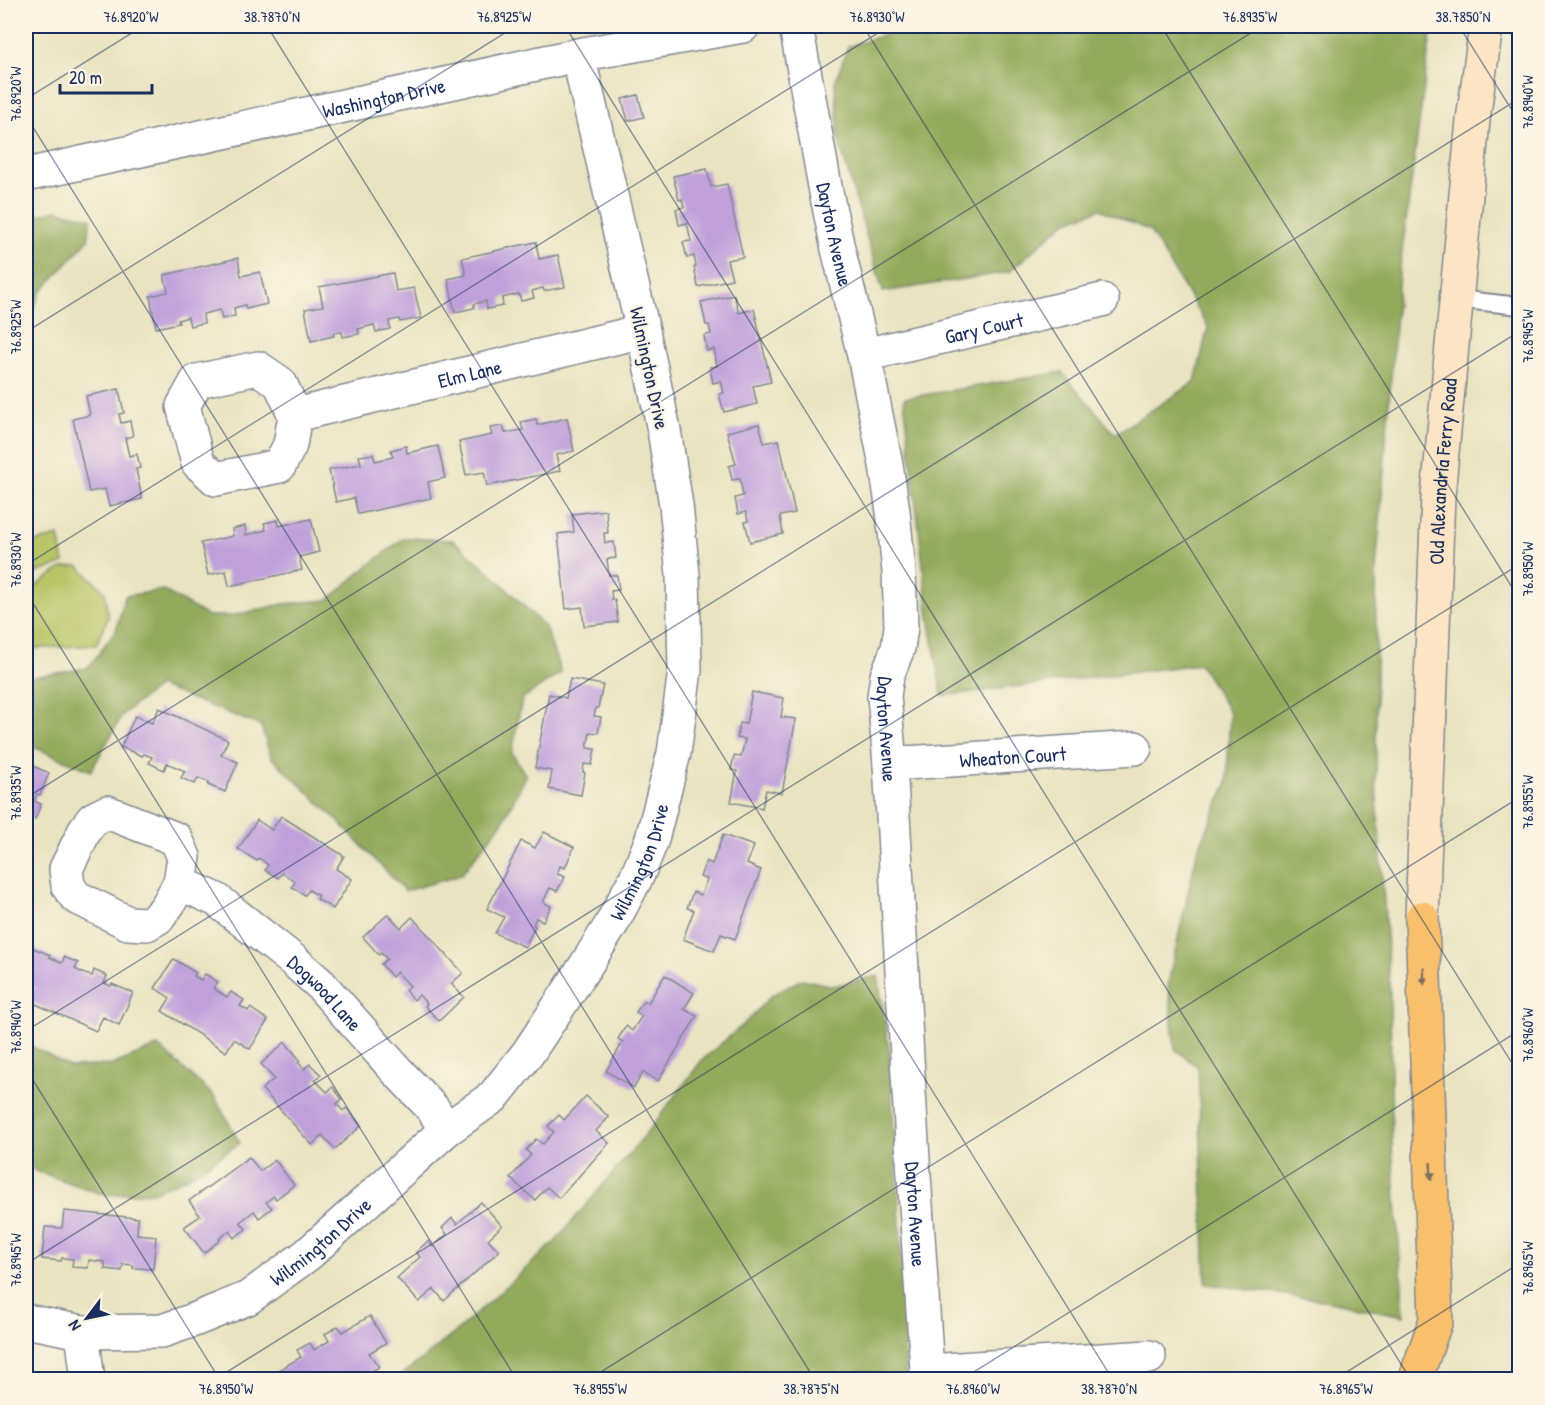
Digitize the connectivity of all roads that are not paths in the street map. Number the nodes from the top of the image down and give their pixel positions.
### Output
1 (743, 26) edge
2 (796, 26) edge
3 (1486, 26) edge
4 (578, 55) junction
5 (26, 175) edge
6 (1456, 299) junction
7 (1102, 300) dead end
8 (1520, 306) edge
9 (644, 331) junction
10 (864, 355) junction
11 (295, 415) dead end
12 (1135, 748) dead end
13 (890, 764) junction
14 (180, 883) dead end
15 (1422, 918) joint
16 (446, 1130) junction
17 (26, 1321) edge
18 (82, 1332) junction
19 (1149, 1357) dead end
20 (88, 1380) edge
21 (1415, 1380) edge

1 - 4 street, Washington Drive
2 - 10 street, Dayton Avenue
3 - 6 main road, Old Alexandria Ferry Road
4 - 5 street, Washington Drive
4 - 9 street, Wilmington Drive
6 - 8 lane
6 - 15 main road, Old Alexandria Ferry Road
7 - 10 street, Gary Court
9 - 11 street, Elm Lane
9 - 16 street, Wilmington Drive
10 - 13 street, Dayton Avenue
12 - 13 street, Wheaton Court
13 - 19 street, Dayton Avenue
14 - 16 street, Dogwood Lane
15 -> 21 highway
16 - 18 street, Wilmington Drive
17 - 18 street, Wilmington Drive
18 - 20 street

